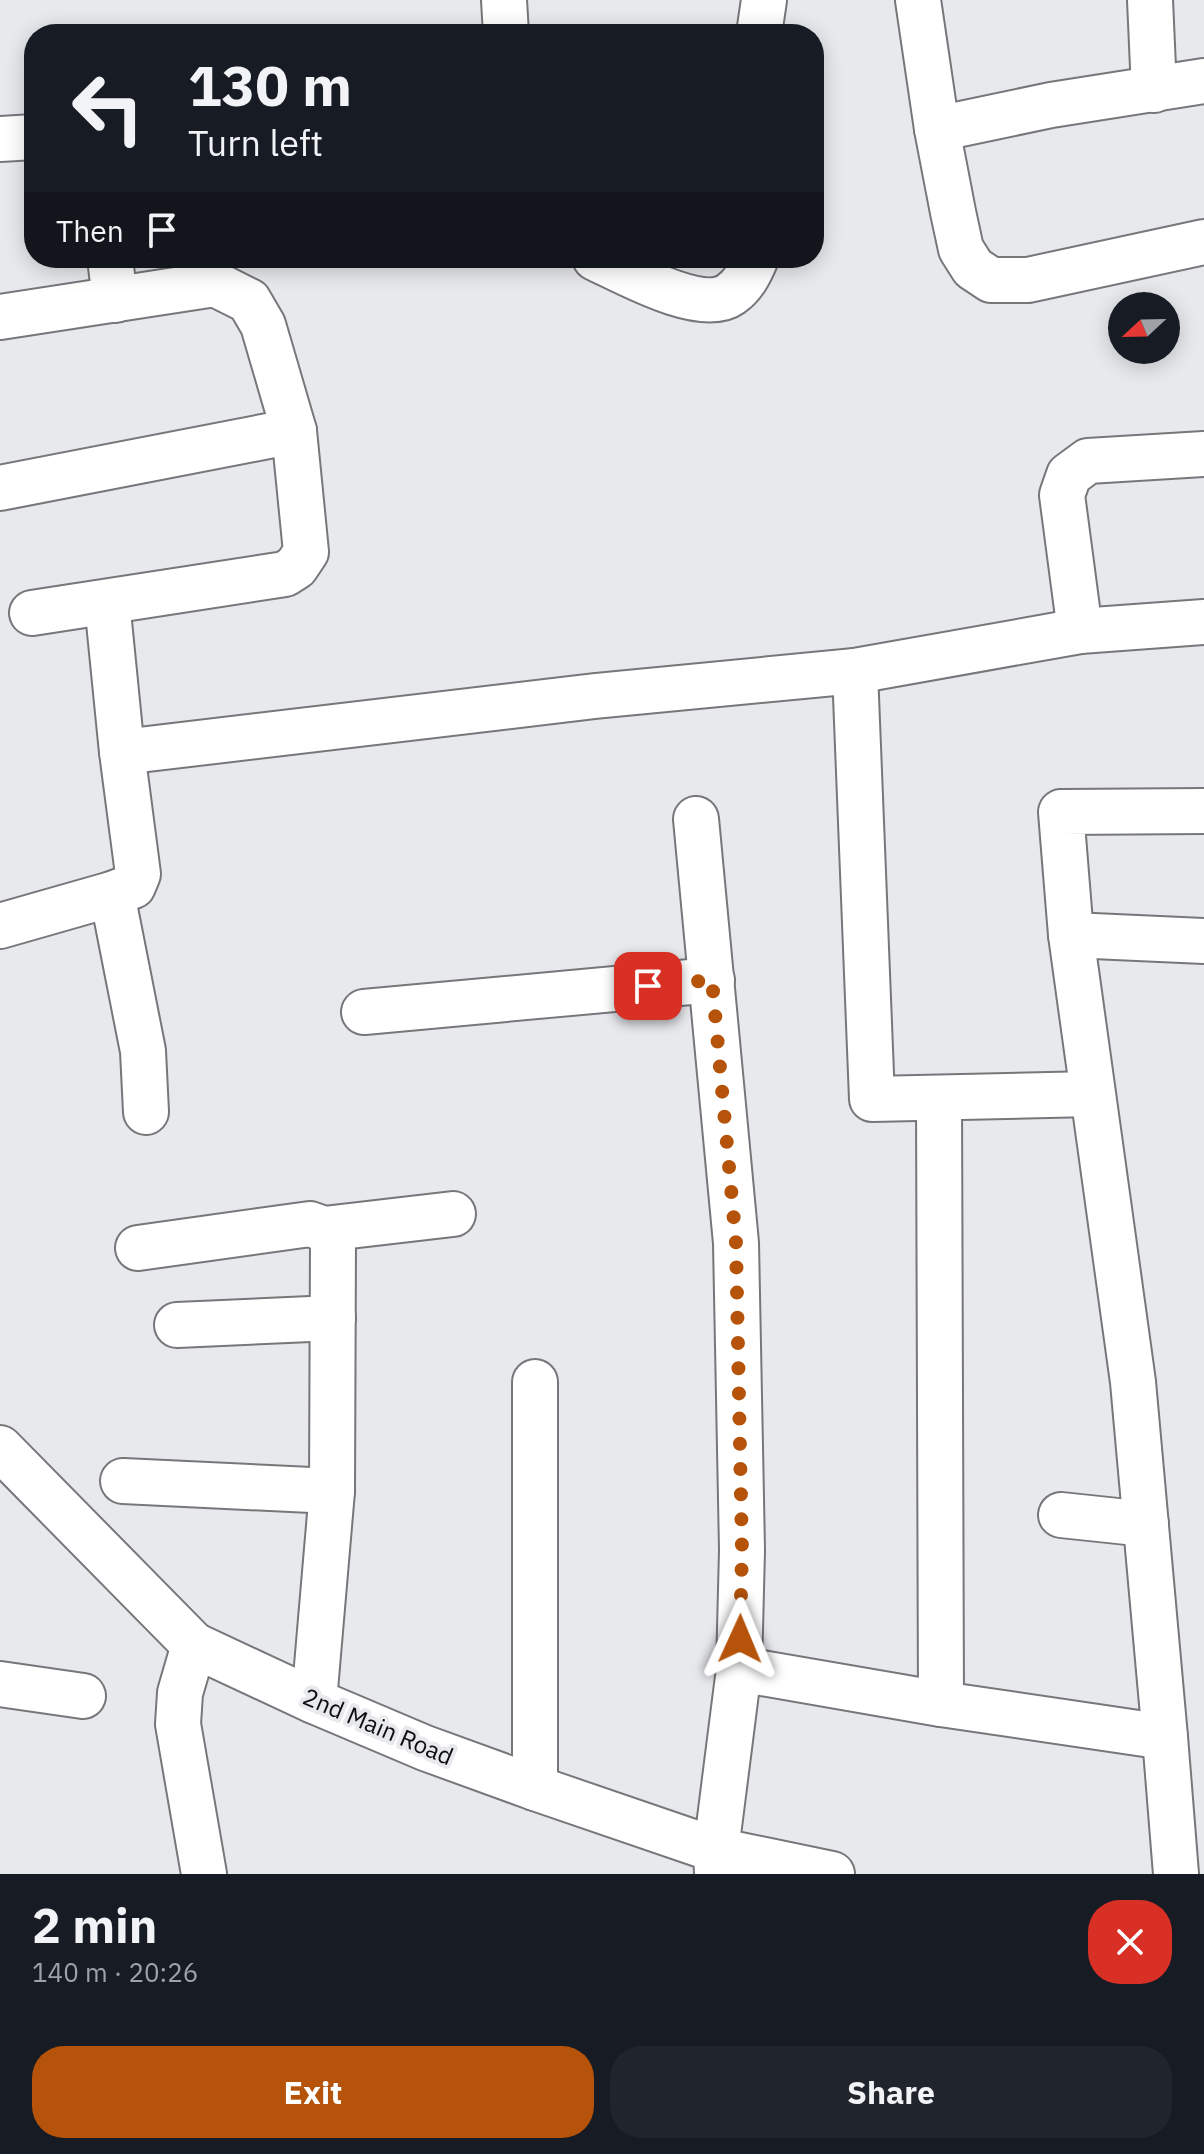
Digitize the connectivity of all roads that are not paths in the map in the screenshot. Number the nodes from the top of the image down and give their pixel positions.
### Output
1 (504, 0) edge
2 (764, 0) edge
3 (918, 0) edge
4 (1150, 0) edge
5 (505, 24) edge
6 (760, 24) edge
7 (1204, 81) edge
8 (1154, 90) junction
9 (937, 129) junction
10 (24, 138) edge
11 (0, 139) edge
12 (1204, 242) edge
13 (617, 268) edge
14 (752, 268) edge
15 (112, 279) edge
16 (0, 317) edge
17 (294, 431) junction
18 (1204, 454) edge
19 (0, 488) edge
20 (107, 602) junction
21 (32, 613) dead end
22 (1204, 622) edge
23 (1080, 631) junction
24 (855, 671) junction
25 (122, 752) junction
26 (1204, 811) edge
27 (696, 819) dead end
28 (112, 894) junction
29 (0, 926) edge
30 (1071, 935) junction
31 (1204, 941) edge
32 (712, 980) junction
33 (364, 1012) dead end
34 (1092, 1094) junction
35 (939, 1098) junction
36 (146, 1112) dead end
37 (453, 1214) dead end
38 (324, 1229) junction
39 (138, 1248) dead end
40 (333, 1318) junction
41 (177, 1325) dead end
42 (535, 1382) dead end
43 (0, 1448) edge
44 (123, 1481) dead end
45 (332, 1491) junction
46 (1061, 1515) dead end
47 (1146, 1524) junction
48 (194, 1645) junction
49 (739, 1669) junction
50 (0, 1684) edge
51 (83, 1696) dead end
52 (314, 1701) junction
53 (941, 1704) junction
54 (1165, 1737) junction
55 (535, 1788) junction
56 (717, 1862) edge
57 (204, 1874) edge
58 (832, 1874) edge
59 (1176, 1874) edge

1 - 5 street
2 - 6 street
3 - 9 street
4 - 8 street
7 - 8 street
8 - 9 street
9 - 12 street
10 - 11 street
13 - 14 street
15 - 16 street
15 - 17 street
17 - 19 street
17 - 20 street
18 - 23 street
20 - 21 street
20 - 25 street
22 - 23 street
23 - 24 street
24 - 25 street
24 - 35 street
25 - 28 street
26 - 30 street
27 - 32 street
28 - 29 street
28 - 36 street
30 - 31 street
30 - 34 street
32 - 33 street
32 - 49 street
34 - 35 street
34 - 47 street
35 - 53 street
37 - 38 street
38 - 39 street
38 - 40 street
40 - 41 street
40 - 45 street
42 - 55 street
43 - 48 street, 2nd Main Road
44 - 45 street
45 - 52 street
46 - 47 street
47 - 54 street
48 - 52 street, 2nd Main Road
48 - 57 street
49 - 53 street
49 - 56 street
50 - 51 street
52 - 55 street, 2nd Main Road
53 - 54 street
54 - 59 street
55 - 56 street, 2nd Main Road
56 - 58 street, 2nd Main Road

